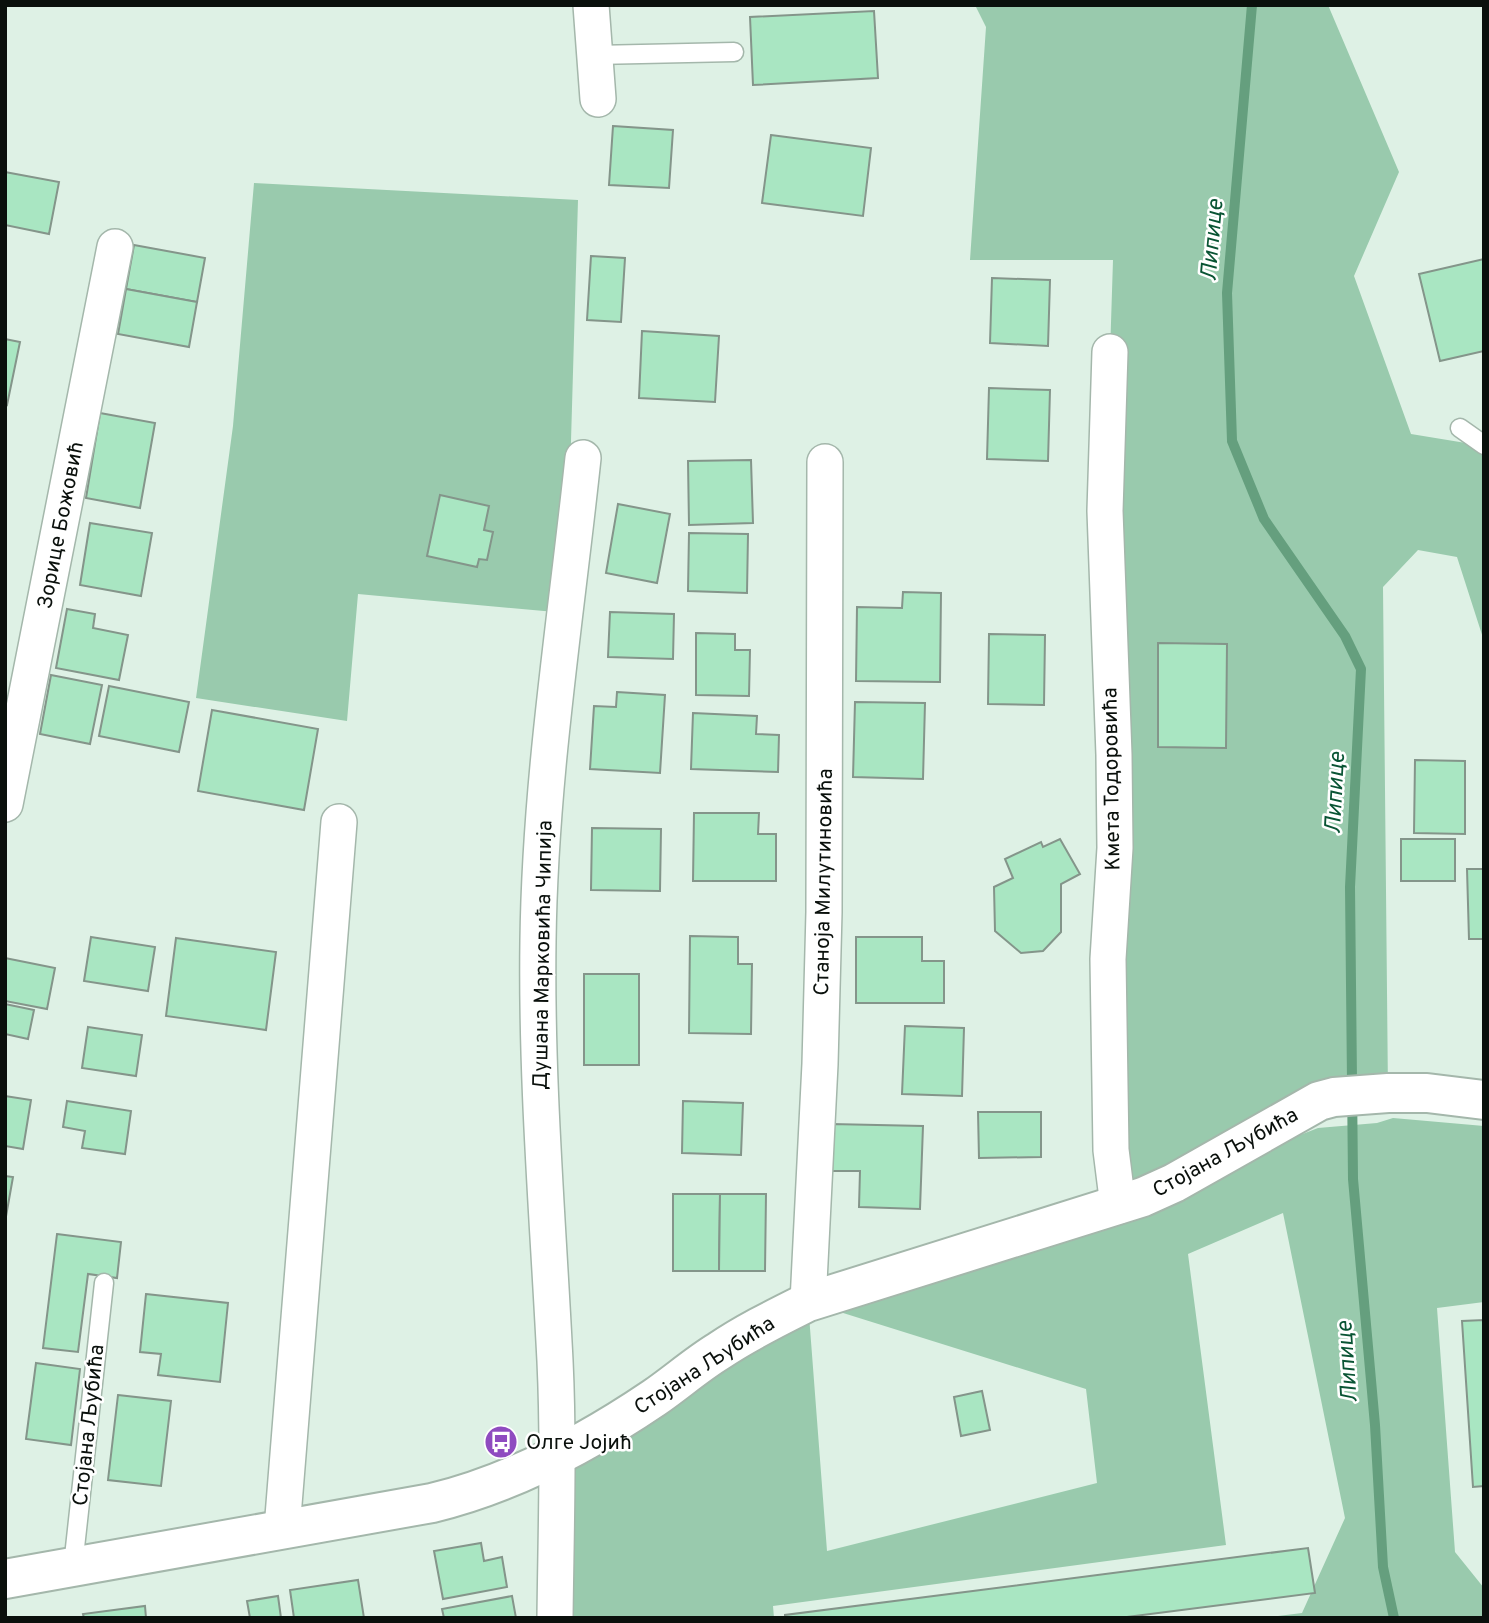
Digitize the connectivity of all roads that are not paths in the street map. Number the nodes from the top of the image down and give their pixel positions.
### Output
1 (591, 5) edge
2 (734, 52) dead end
3 (595, 55) junction
4 (597, 99) dead end
5 (115, 247) dead end
6 (1110, 352) dead end
7 (1460, 428) dead end
8 (1484, 445) edge
9 (583, 458) dead end
10 (825, 462) dead end
11 (5, 804) edge
12 (339, 822) dead end
13 (1484, 1100) edge
14 (1118, 1206) junction
15 (104, 1283) dead end
16 (808, 1302) junction
17 (557, 1454) junction
18 (282, 1529) junction
19 (73, 1566) junction
20 (5, 1579) edge
21 (555, 1618) edge

1 - 3 street
2 - 3 lane
3 - 4 street
5 - 11 street, Зорице Божовић
6 - 14 street, Кмета Тодоровића
7 - 8 lane
9 - 17 street, Душана Марковића Чипија
10 - 16 street, Станоја Милутиновића
12 - 18 street
13 - 14 street, Стојана Љубића
14 - 16 street, Стојана Љубића
15 - 19 lane, Стојана Љубића
16 - 17 street, Стојана Љубића
17 - 18 street, Стојана Љубића
17 - 21 street
18 - 19 street, Стојана Љубића
19 - 20 street, Стојана Љубића

